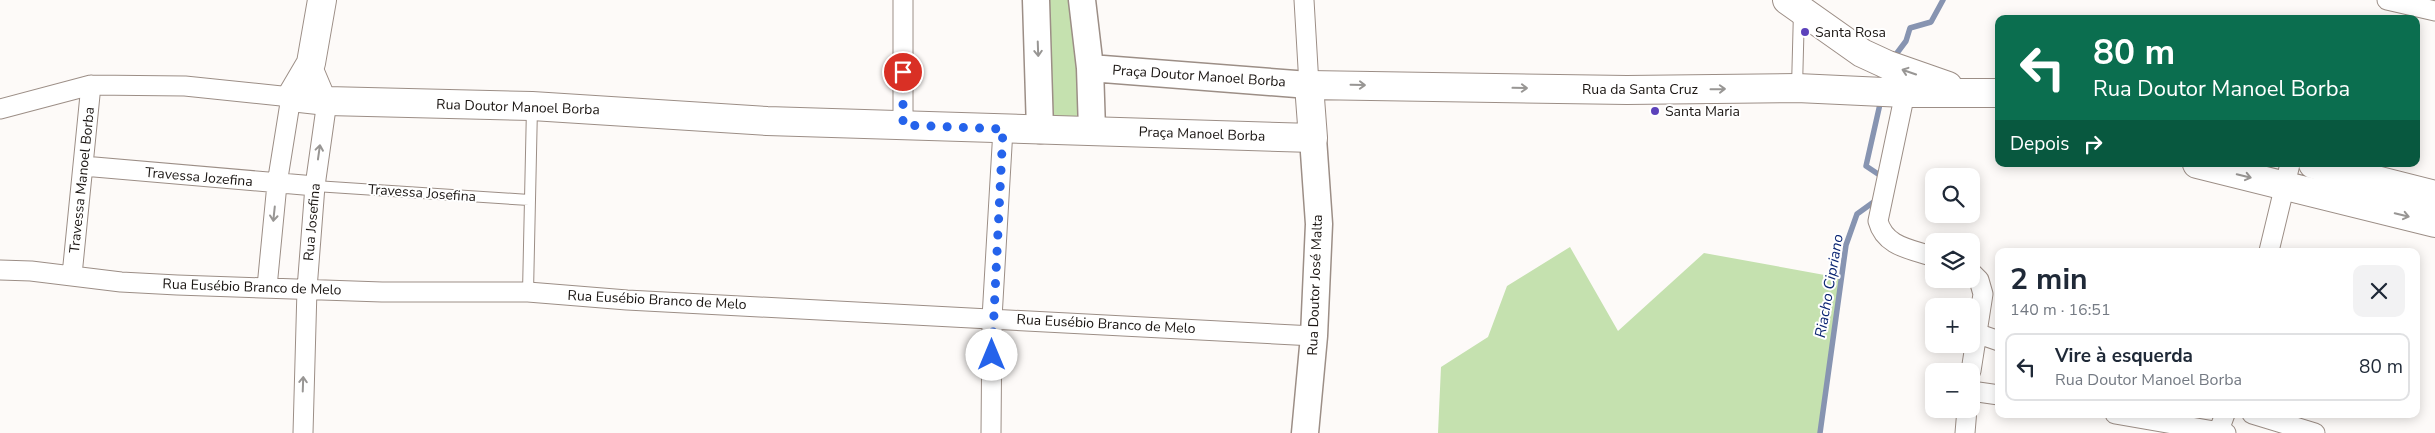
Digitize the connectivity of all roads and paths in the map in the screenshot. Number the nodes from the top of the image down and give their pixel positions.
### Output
1 (322, 0) edge
2 (903, 0) edge
3 (1036, 0) edge
4 (1082, 0) edge
5 (1304, 0) edge
6 (2387, 0) edge
7 (1793, 4) edge
8 (2435, 11) edge
9 (311, 63) junction
10 (1090, 68) junction
11 (92, 85) junction
12 (1309, 85) junction
13 (1797, 88) junction
14 (1905, 93) junction
15 (1995, 93) edge
16 (1972, 94) junction
17 (291, 97) junction
18 (326, 101) junction
19 (1995, 104) edge
20 (532, 106) junction
21 (0, 109) edge
22 (903, 125) junction
23 (1003, 129) junction
24 (1040, 130) junction
25 (1092, 130) junction
26 (1313, 138) junction
27 (83, 166) junction
28 (2222, 167) edge
29 (2325, 167) edge
30 (2288, 175) edge
31 (277, 184) junction
32 (314, 186) junction
33 (2435, 195) edge
34 (529, 200) junction
35 (2435, 223) edge
36 (2270, 248) edge
37 (1925, 253) edge
38 (0, 270) edge
39 (72, 275) junction
40 (1980, 284) edge
41 (267, 287) junction
42 (307, 288) junction
43 (528, 292) junction
44 (1980, 311) edge
45 (992, 318) junction
46 (1980, 334) edge
47 (1314, 336) junction
48 (1995, 340) edge
49 (1980, 393) edge
50 (1995, 395) edge
51 (1966, 418) edge
52 (2146, 418) edge
53 (2265, 418) edge
54 (2222, 428) edge
55 (991, 432) edge
56 (302, 433) edge
57 (1305, 433) edge
58 (1965, 433) edge
59 (2315, 433) edge

1 - 9 main road
2 - 22 street
3 -> 24 street
4 - 10 street
5 - 12 street
6 - 8 street
7 - 13 lane
16 -> 7 main road
9 - 17 main road
9 - 18 street
10 - 12 street, Praça Doutor Manoel Borba
10 - 25 street
11 - 17 street, Rua Doutor Manoel Borba
11 - 21 street, Rua Doutor Manoel Borba
11 - 27 street, Travessa Manoel Borba
12 -> 13 main road, Rua da Santa Cruz
12 - 26 main road
13 - 14 main road, Rua da Santa Cruz
14 - 16 main road, Rua da Santa Cruz
14 - 37 street
15 - 16 main road, Rua da Santa Cruz
16 - 19 main road
17 - 18 main road, Rua Doutor Manoel Borba
17 - 31 street
18 - 20 main road, Rua Doutor Manoel Borba
32 -> 18 street, Rua Josefina
20 - 22 main road, Rua Doutor Manoel Borba
20 - 34 lane
22 - 23 main road, Rua Doutor Manoel Borba
23 - 24 main road, Rua Doutor Manoel Borba
23 - 45 street
24 - 25 main road, Praça Manoel Borba
25 - 26 main road, Praça Manoel Borba
26 - 47 street, Rua Doutor José Malta
27 - 31 street, Travessa Jozefina
27 - 39 street, Travessa Manoel Borba
28 -> 30 main road
29 - 33 main road
30 -> 35 main road
30 - 36 street
31 - 32 street, Travessa Jozefina
31 -> 41 street
32 - 34 lane, Travessa Josefina
32 - 42 street, Rua Josefina
34 - 43 lane
38 - 39 street, Rua Eusébio Branco de Melo
39 - 41 street, Rua Eusébio Branco de Melo
40 - 44 street
41 - 42 street, Rua Eusébio Branco de Melo
42 - 43 street, Rua Eusébio Branco de Melo
56 -> 42 street, Rua Josefina
43 - 45 street, Rua Eusébio Branco de Melo
45 - 47 street, Rua Eusébio Branco de Melo
45 - 55 street
46 - 48 street
47 - 57 street, Rua Doutor José Malta
49 - 50 street
51 - 58 street
52 - 54 street
53 - 59 street

